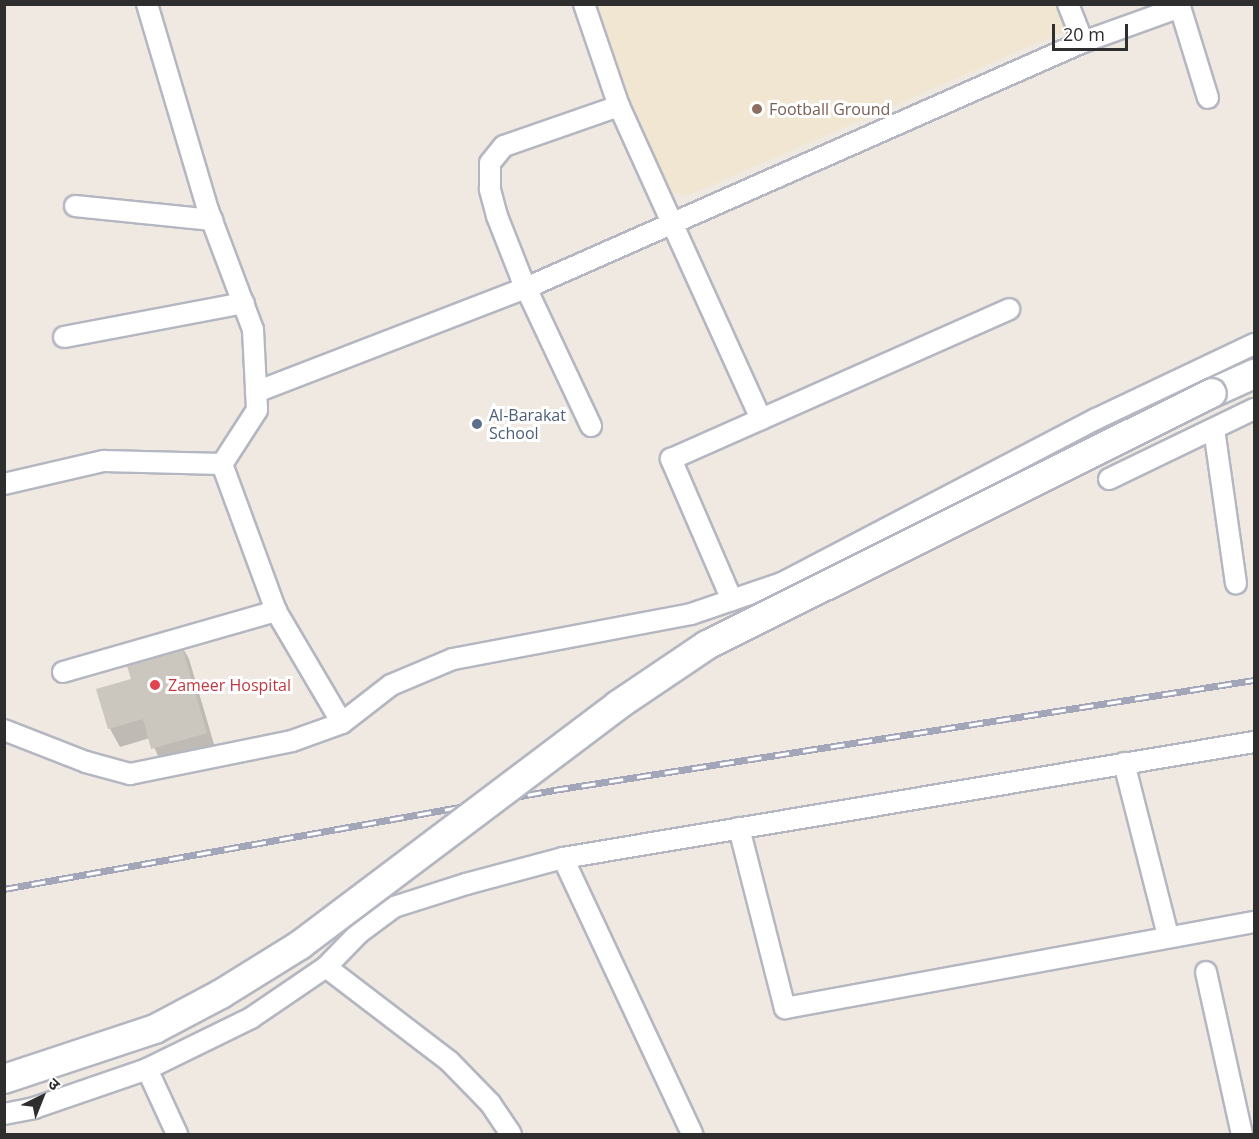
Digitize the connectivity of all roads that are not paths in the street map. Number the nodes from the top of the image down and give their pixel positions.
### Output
1 (147, 4) edge
2 (584, 4) edge
3 (1068, 4) edge
4 (1083, 42) junction
5 (1208, 98) dead end
6 (619, 106) junction
7 (75, 207) dead end
8 (212, 220) junction
9 (674, 222) junction
10 (526, 288) junction
11 (243, 303) junction
12 (1009, 309) dead end
13 (64, 337) dead end
14 (1254, 344) edge
15 (1254, 374) edge
16 (256, 392) junction
17 (1254, 409) edge
18 (761, 419) junction
19 (591, 426) dead end
20 (1214, 429) junction
21 (222, 464) junction
22 (1109, 479) dead end
23 (4, 484) edge
24 (1236, 583) dead end
25 (732, 600) junction
26 (276, 611) junction
27 (63, 672) dead end
28 (342, 723) junction
29 (4, 730) edge
30 (1254, 742) edge
31 (1124, 763) junction
32 (739, 828) junction
33 (563, 858) junction
34 (1254, 922) edge
35 (1168, 935) junction
36 (326, 967) junction
37 (1206, 972) dead end
38 (147, 1069) junction
39 (4, 1079) edge
40 (4, 1114) edge
41 (177, 1134) edge
42 (511, 1134) edge
43 (692, 1134) edge
44 (1242, 1134) edge

1 - 8 street
2 - 6 street
3 - 4 street
4 - 5 street
4 - 9 street
6 - 9 street
6 - 10 street
7 - 8 street
8 - 11 street
9 - 10 street
9 - 18 street
10 - 16 street
10 - 19 street
11 - 13 street
11 - 16 street
12 - 18 street
14 - 25 street
15 - 39 main road, bridge
16 - 21 street
17 - 20 street
18 - 25 street
20 - 22 street
20 - 24 street
21 - 23 street
21 - 26 street
25 - 28 street
26 - 27 street
26 - 28 street
28 - 29 street
30 - 31 street
31 - 32 street
31 - 35 street
32 - 33 street
32 - 35 street
33 - 36 street
33 - 43 street
34 - 35 street
36 - 38 street
36 - 42 street
37 - 44 street
38 - 40 street
38 - 41 street

